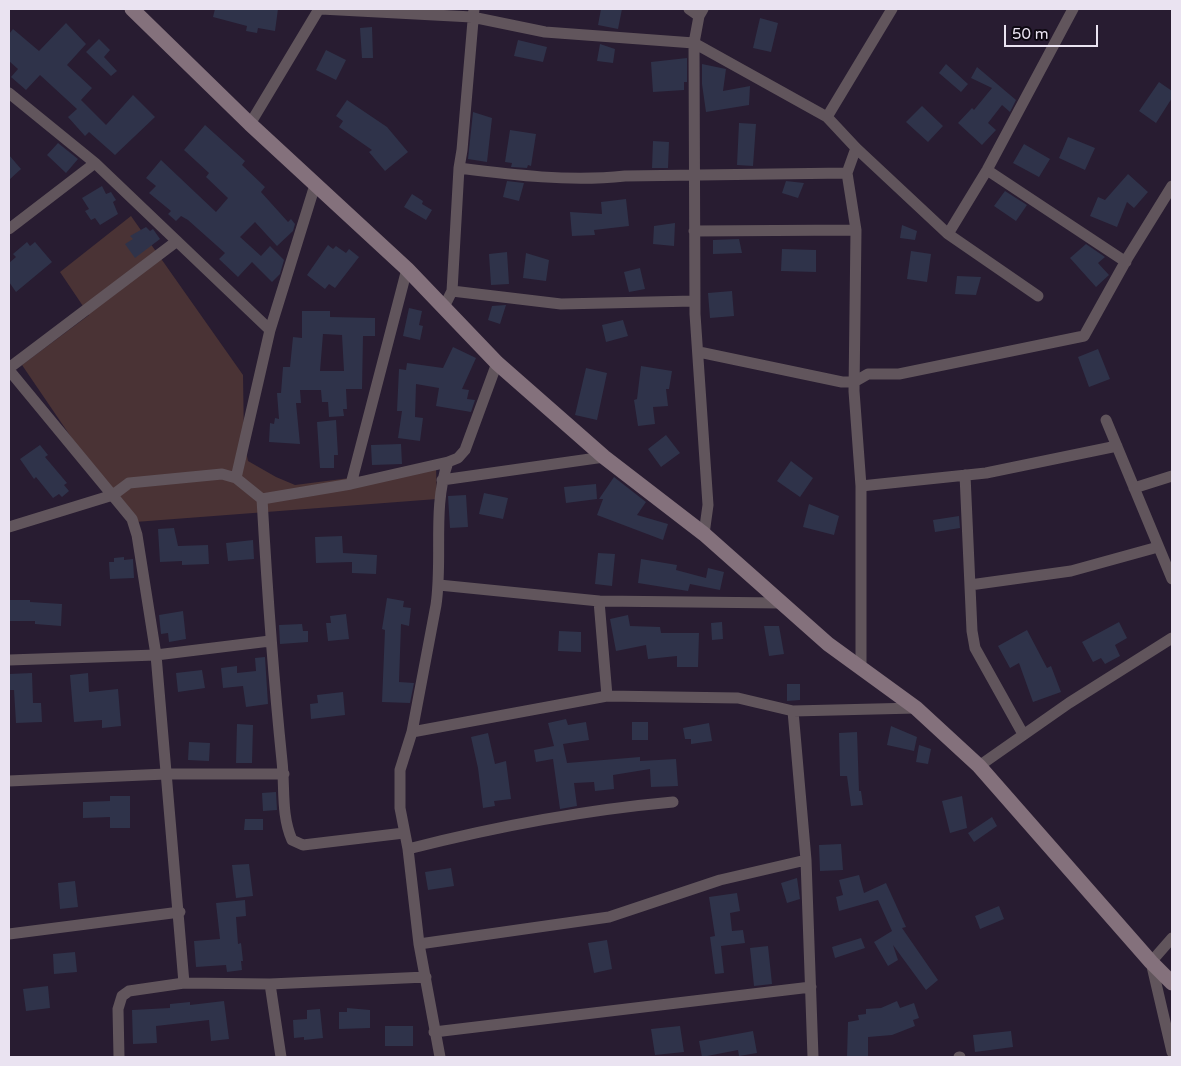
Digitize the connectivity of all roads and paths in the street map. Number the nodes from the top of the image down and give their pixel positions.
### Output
1 (132, 9) edge
2 (320, 9) edge
3 (689, 9) edge
4 (892, 9) edge
5 (1073, 9) edge
6 (473, 13) edge
7 (701, 13) edge
8 (694, 43) junction
9 (9, 94) edge
10 (827, 117) junction
11 (250, 124) junction
12 (856, 148) junction
13 (94, 162) junction
14 (459, 168) junction
15 (987, 170) junction
16 (847, 173) junction
17 (694, 175) junction
18 (314, 185) junction
19 (1172, 186) edge
20 (9, 229) edge
21 (856, 230) junction
22 (694, 231) junction
23 (948, 234) junction
24 (177, 241) junction
25 (1126, 262) junction
26 (407, 269) junction
27 (452, 291) junction
28 (1038, 296) dead end
29 (694, 301) junction
30 (444, 307) junction
31 (270, 330) junction
32 (699, 352) junction
33 (497, 363) junction
34 (9, 369) edge
35 (854, 382) junction
36 (1106, 420) dead end
37 (1117, 446) junction
38 (604, 457) junction
39 (448, 462) junction
40 (965, 475) junction
41 (1172, 476) edge
42 (236, 478) junction
43 (442, 480) junction
44 (351, 484) junction
45 (861, 486) junction
46 (1134, 488) junction
47 (113, 495) junction
48 (262, 499) junction
49 (9, 527) edge
50 (704, 534) junction
51 (1158, 548) junction
52 (1172, 579) edge
53 (439, 585) junction
54 (970, 585) junction
55 (599, 601) junction
56 (782, 603) junction
57 (1172, 638) edge
58 (270, 640) junction
59 (156, 654) junction
60 (9, 660) edge
61 (861, 667) junction
62 (606, 696) junction
63 (916, 708) junction
64 (793, 711) junction
65 (412, 732) junction
66 (1023, 734) junction
67 (979, 766) junction
68 (166, 774) junction
69 (284, 774) junction
70 (9, 781) edge
71 (673, 802) dead end
72 (404, 833) junction
73 (408, 849) junction
74 (806, 860) junction
75 (180, 912) junction
76 (9, 934) edge
77 (1172, 938) edge
78 (419, 944) junction
79 (1151, 962) junction
80 (426, 976) junction
81 (184, 983) junction
82 (1172, 983) edge
83 (270, 984) junction
84 (810, 987) junction
85 (434, 1032) junction
86 (1172, 1052) edge
87 (119, 1057) edge
88 (281, 1057) edge
89 (440, 1057) edge
90 (813, 1057) edge

1 - 11 street
2 - 6 street
2 - 11 street
3 - 7 street
4 - 10 street
5 - 15 street
6 - 8 street
6 - 14 street
7 - 8 street
8 - 10 street
8 - 17 street
9 - 13 street
10 - 12 street
11 - 18 street
12 - 16 street
12 - 23 street
13 - 20 street
13 - 24 street
14 - 17 street
14 - 27 street
15 - 23 street
15 - 25 street
16 - 17 street
16 - 21 street
17 - 22 street
18 - 26 street
18 - 31 street
19 - 25 street
21 - 22 street
21 - 35 street
22 - 29 street
23 - 28 street
24 - 31 street
24 - 34 street
25 - 35 street
26 - 30 street
26 - 44 street
27 - 29 street
27 - 30 street
29 - 32 street
30 - 33 street
31 - 42 street
32 - 35 street
32 - 50 street
33 - 38 street
33 - 39 street
34 - 47 street
35 - 45 street
36 - 37 street
37 - 40 street
37 - 46 street
38 - 43 street
38 - 50 street
39 - 43 street
39 - 44 street
40 - 45 street
40 - 54 street
41 - 46 street
42 - 47 street
42 - 48 street
43 - 53 street
44 - 48 street
45 - 61 street
46 - 51 street
47 - 49 street
47 - 59 street
48 - 58 street
50 - 56 street
51 - 52 street
51 - 54 street
53 - 55 street
53 - 65 street
54 - 66 street
55 - 56 street
55 - 62 street
56 - 61 street
57 - 66 street
58 - 59 street
58 - 69 street
59 - 60 street
59 - 68 street
61 - 63 street
62 - 64 street
62 - 65 street
63 - 64 street
63 - 67 street
64 - 74 street
65 - 72 street
66 - 67 street
67 - 79 street
68 - 69 street
68 - 70 street
68 - 75 street
69 - 72 street
71 - 73 street
72 - 73 street
73 - 78 street
74 - 78 street
74 - 84 street
75 - 76 street
75 - 81 street
77 - 79 street
78 - 80 street
79 - 82 street
79 - 86 street
80 - 83 street
80 - 85 street
81 - 83 street
81 - 87 street
83 - 88 street
84 - 85 street
84 - 90 street
85 - 89 street

